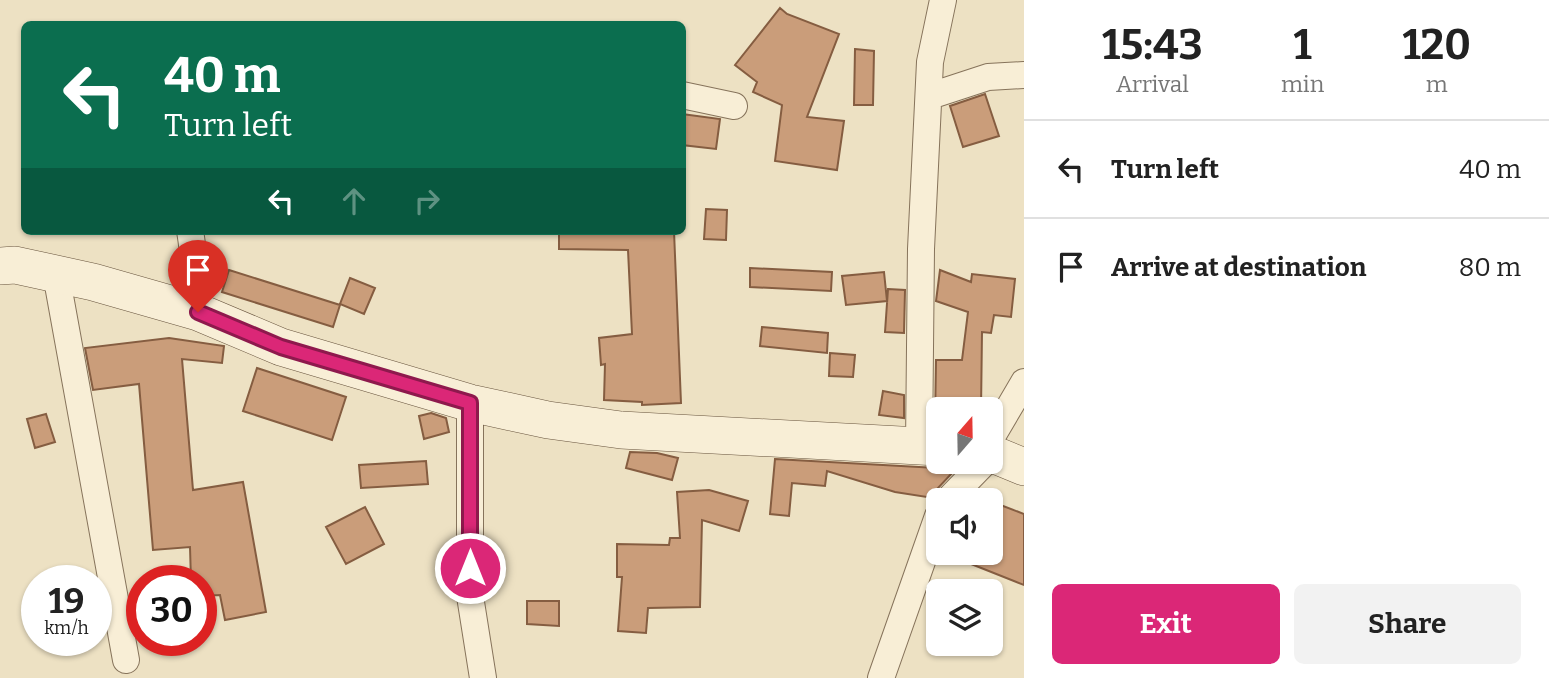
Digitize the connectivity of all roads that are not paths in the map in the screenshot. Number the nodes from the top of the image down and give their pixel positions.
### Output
1 (943, 0) edge
2 (1024, 75) edge
3 (686, 96) edge
4 (930, 96) junction
5 (734, 106) dead end
6 (191, 235) edge
7 (0, 266) edge
8 (56, 274) junction
9 (198, 312) junction
10 (1024, 382) edge
11 (926, 397) edge
12 (470, 403) junction
13 (1003, 438) edge
14 (926, 447) edge
15 (976, 474) edge
16 (961, 488) edge
17 (926, 550) edge
18 (126, 660) dead end
19 (483, 678) edge
20 (881, 678) edge

1 - 4 street
2 - 4 street
3 - 5 street
4 - 11 street
6 - 9 street
7 - 8 street
8 - 9 street
8 - 18 street
9 - 12 street
10 - 13 street
12 - 14 street
12 - 19 street
15 - 16 street
17 - 20 street

